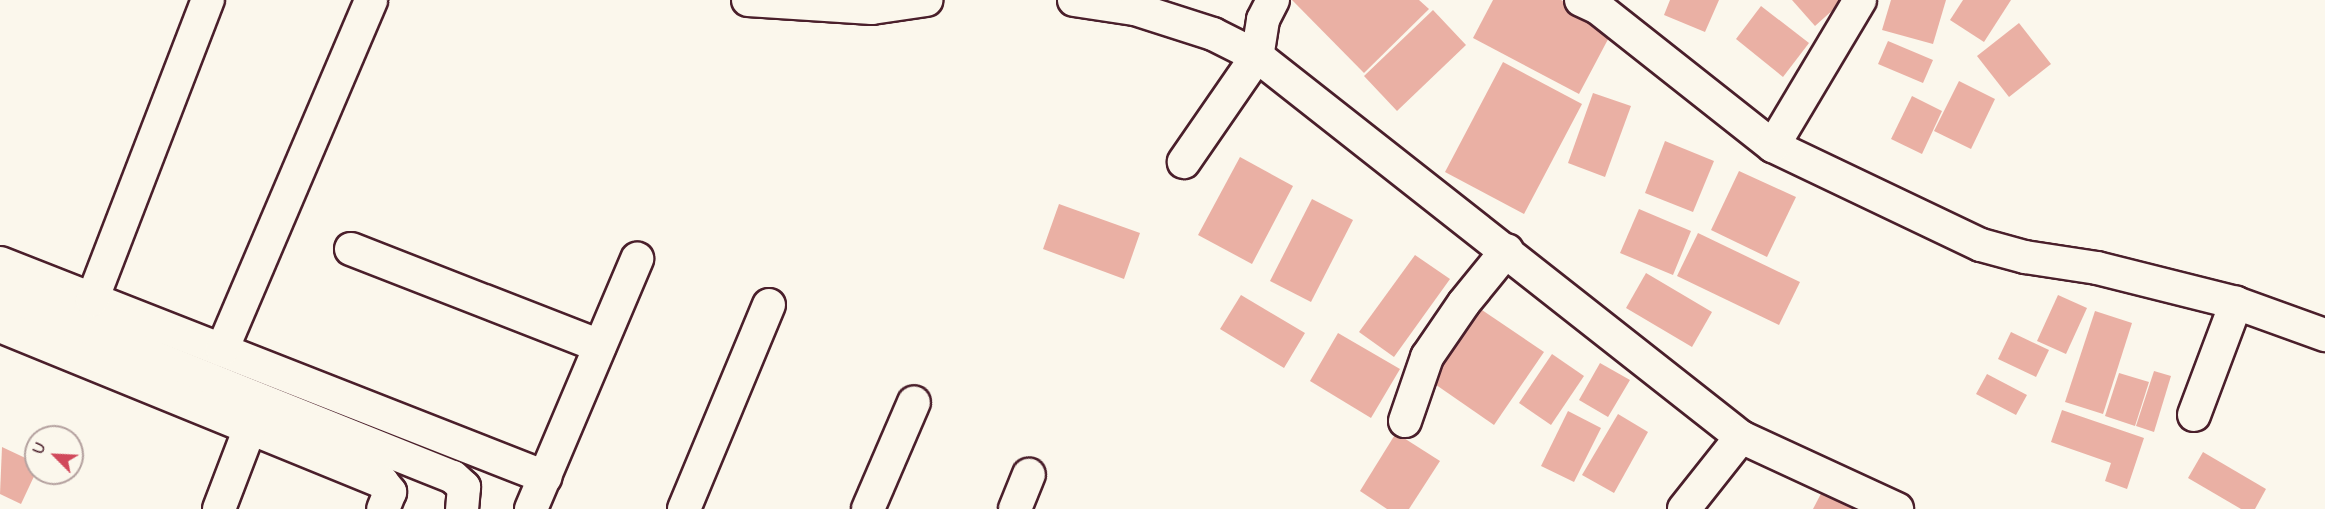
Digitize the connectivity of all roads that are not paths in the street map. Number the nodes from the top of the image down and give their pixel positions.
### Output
1 (208, 0) edge
2 (371, 0) edge
3 (748, 0) edge
4 (926, 0) edge
5 (1074, 0) edge
6 (1273, 0) edge
7 (1581, 0) edge
8 (1860, 0) edge
9 (1257, 56) junction
10 (1773, 146) junction
11 (1184, 162) dead end
12 (351, 249) dead end
13 (1507, 250) junction
14 (637, 258) dead end
15 (0, 263) edge
16 (0, 295) edge
17 (92, 300) junction
18 (2236, 303) junction
19 (769, 305) dead end
20 (0, 326) edge
21 (2325, 335) edge
22 (600, 346) junction
23 (222, 350) junction
24 (914, 402) dead end
25 (2194, 415) dead end
26 (1405, 421) dead end
27 (250, 428) junction
28 (1741, 437) junction
29 (1029, 475) dead end
30 (545, 477) junction
31 (219, 509) edge
32 (383, 509) edge
33 (462, 509) edge
34 (531, 509) edge
35 (684, 509) edge
36 (868, 509) edge
37 (1015, 509) edge
38 (1684, 509) edge
39 (1897, 509) edge

1 - 17 street
2 - 23 street
3 - 4 street
5 - 9 street
6 - 9 street
7 - 10 street
8 - 10 street
9 - 11 street
9 - 13 street
10 - 18 street
12 - 22 street
13 - 26 street
13 - 28 street
14 - 22 street
15 - 17 street
16 - 33 street
17 - 23 street
18 - 21 street
18 - 25 street
19 - 35 street
20 - 27 street
22 - 30 street
23 - 30 street
24 - 36 street
27 - 31 street
27 - 32 street
28 - 38 street
28 - 39 street
29 - 37 street
30 - 34 street

